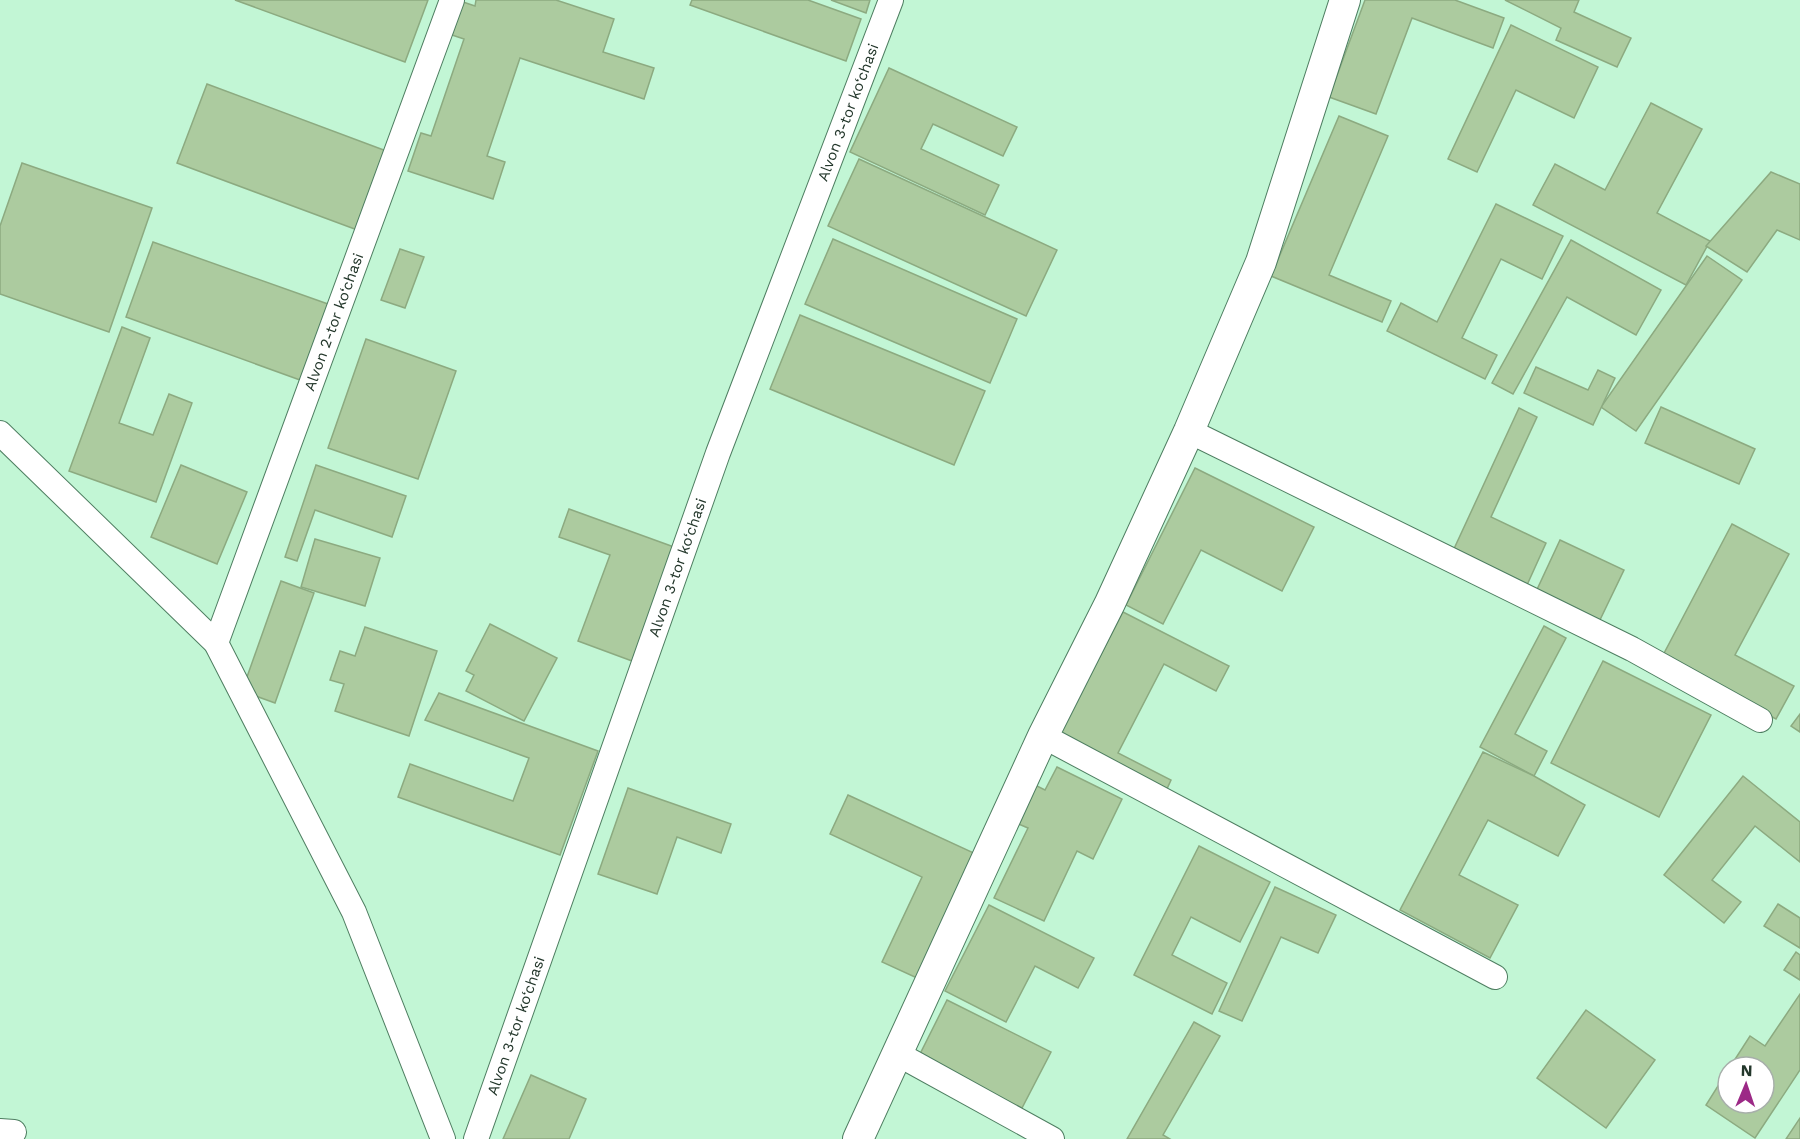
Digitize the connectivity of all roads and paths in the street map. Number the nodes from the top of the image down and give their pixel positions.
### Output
1 (452, 0) edge
2 (891, 0) edge
3 (1346, 0) edge
4 (1190, 431) junction
5 (0, 433) edge
6 (216, 643) junction
7 (1760, 720) dead end
8 (1043, 736) junction
9 (1495, 977) dead end
10 (896, 1053) junction
11 (443, 1139) edge
12 (476, 1139) edge
13 (858, 1139) edge
14 (1052, 1139) edge

1 - 6 street, Alvon 2-tor ko‘chasi
2 - 12 street, Alvon 3-tor ko‘chasi
3 - 4 street
4 - 7 street
4 - 8 street
5 - 6 street
6 - 11 street
8 - 9 street
8 - 10 street
10 - 13 street
10 - 14 street

